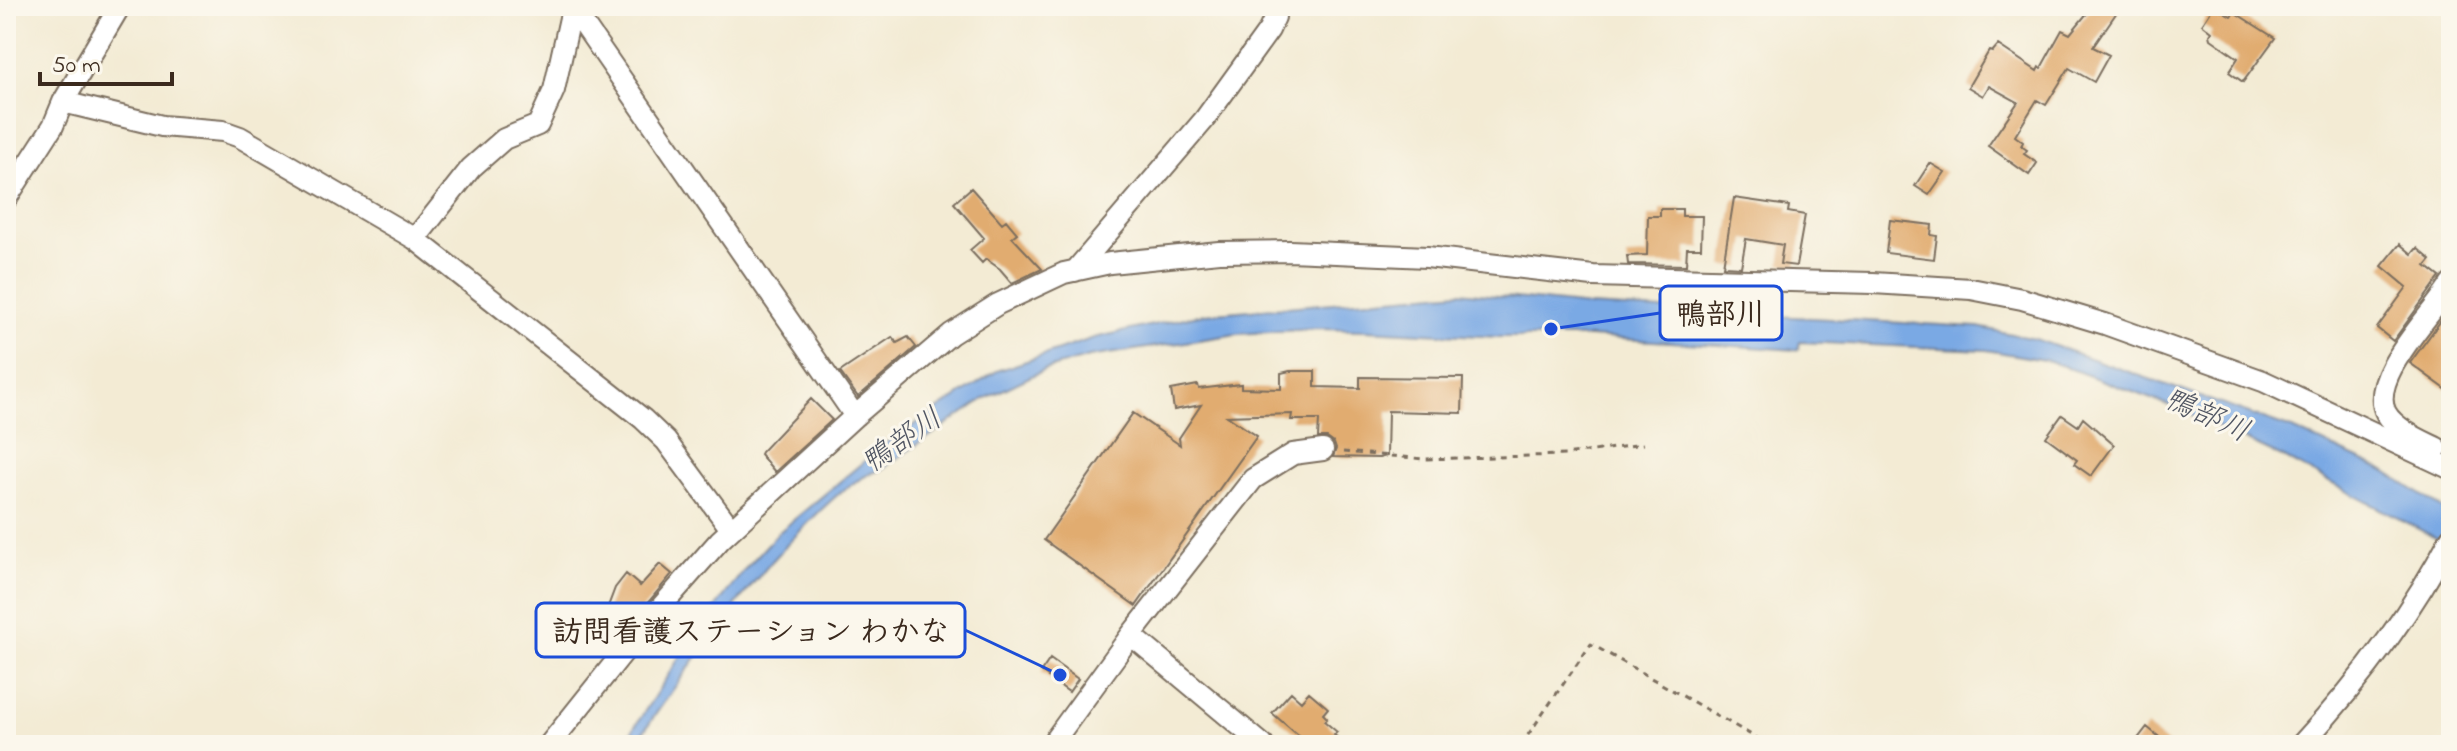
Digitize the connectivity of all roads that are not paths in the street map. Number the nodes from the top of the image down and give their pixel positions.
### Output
1 (120, 6) edge
2 (1274, 6) edge
3 (572, 7) edge
4 (63, 102) junction
5 (6, 199) edge
6 (415, 239) junction
7 (1075, 271) junction
8 (2451, 284) edge
9 (855, 416) junction
10 (1323, 450) road end
11 (2451, 456) edge
12 (2451, 469) edge
13 (731, 529) junction
14 (2451, 537) edge
15 (1131, 635) junction
16 (549, 745) edge
17 (1051, 745) edge
18 (1263, 745) edge
19 (2301, 745) edge

1 - 4 street
2 - 7 street
3 - 6 street
3 - 9 street
4 - 5 street
4 - 6 street
6 - 13 street
7 - 9 street
7 - 12 street
8 - 11 street
9 - 13 street
10 - 15 street
13 - 16 street
14 - 19 street
15 - 17 street
15 - 18 street

